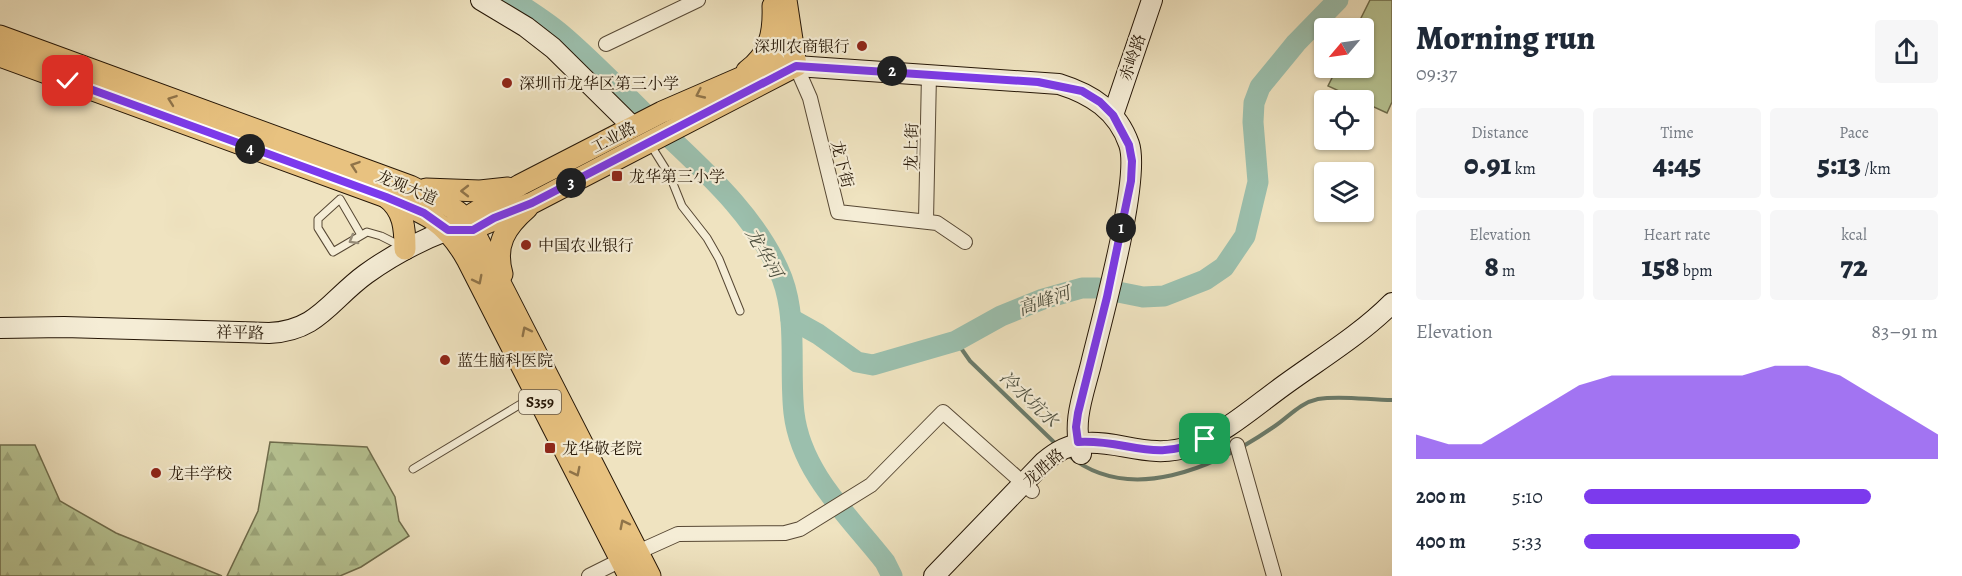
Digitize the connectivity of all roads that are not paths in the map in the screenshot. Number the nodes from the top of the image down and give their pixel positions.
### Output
1 (481, 0) edge
2 (698, 0) edge
3 (1152, 0) edge
4 (777, 2) edge
5 (0, 36) edge
6 (606, 44) dead end
7 (0, 56) edge
8 (791, 62) junction
9 (929, 74) junction
10 (738, 77) junction
11 (1113, 115) junction
12 (669, 119) junction
13 (642, 133) junction
14 (410, 186) junction
15 (520, 186) junction
16 (343, 191) junction
17 (386, 197) junction
18 (532, 203) junction
19 (926, 220) junction
20 (461, 226) junction
21 (361, 235) junction
22 (965, 242) dead end
23 (405, 249) junction
24 (508, 295) junction
25 (1392, 303) edge
26 (740, 311) dead end
27 (1392, 318) edge
28 (0, 328) edge
29 (536, 394) junction
30 (1238, 450) dead end
31 (1070, 452) junction
32 (413, 469) dead end
33 (1028, 487) junction
34 (629, 562) edge
35 (589, 576) edge
36 (650, 576) edge
37 (934, 576) edge
38 (949, 576) edge
39 (1274, 576) edge

1 - 13 street
2 - 6 street
3 - 11 street, 赤岭路
4 - 8 main road
4 - 10 main road
14 -> 5 main road, 龙观大道 / S359
7 - 16 main road, 龙观大道 / S359
8 - 9 street
8 - 10 main road, 工业路
8 - 12 main road, 工业路
8 - 19 street, 龙下街
9 - 11 street
9 - 19 street, 龙上街
10 -> 12 main road, 工业路
11 - 31 street
12 - 13 main road, 工业路
13 - 15 main road, 工业路
13 - 18 main road, 工业路
13 - 26 lane
15 -> 14 main road
14 - 20 main road, 龙观大道 / S359
15 - 20 main road, 工业路
16 - 17 main road, 龙观大道 / S359
16 - 21 lane
21 -> 16 lane
17 - 20 main road, 龙观大道 / S359
17 - 23 main road
18 - 20 main road, 工业路
18 - 24 main road
19 - 22 street, 龙下街
20 - 23 street, 祥平路
20 - 24 main road, 龙观大道 / S359
20 -> 29 main road, 龙观大道 / S359
21 - 23 lane
23 - 28 street, 祥平路
34 -> 24 main road, 龙观大道 / S359
25 - 31 street, 龙胜路
27 - 31 street, 龙胜路
29 - 32 lane
29 -> 34 main road, 龙观大道 / S359
30 - 39 street
31 - 33 street, 龙胜路
33 - 34 street
33 - 37 street, 龙胜路
33 - 38 street, 龙胜路
34 - 35 street
34 - 36 main road, 龙观大道 / S359

